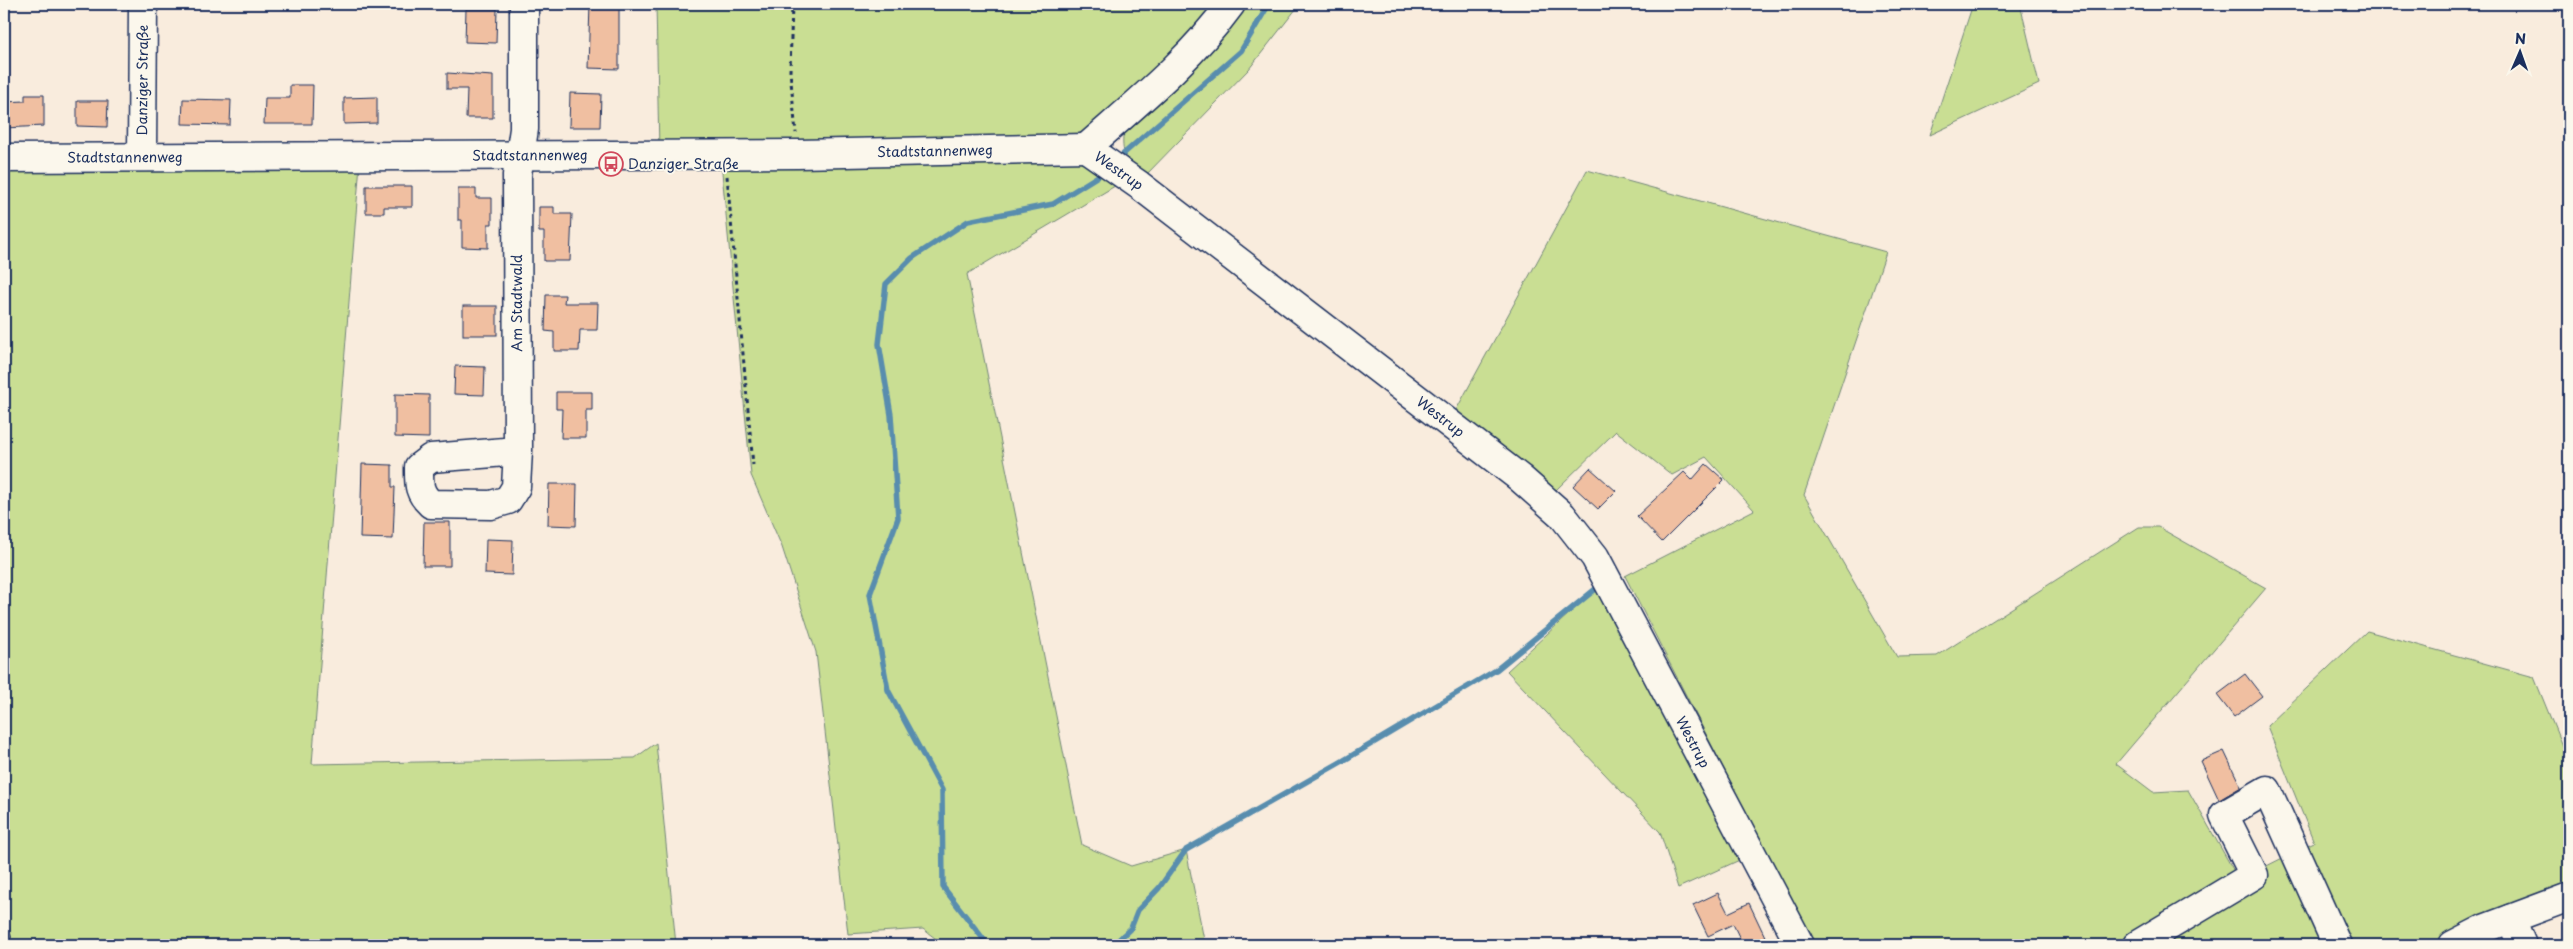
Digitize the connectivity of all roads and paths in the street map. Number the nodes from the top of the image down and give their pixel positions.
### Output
1 (143, 4) edge
2 (524, 4) edge
3 (792, 4) edge
4 (1231, 4) edge
5 (1086, 148) junction
6 (725, 153) junction
7 (521, 154) junction
8 (798, 154) junction
9 (142, 156) junction
10 (4, 158) edge
11 (518, 451) dead end
12 (753, 465) dead end
13 (2569, 897) edge
14 (4, 911) edge
15 (2511, 919) junction
16 (12, 945) edge
17 (1800, 945) edge
18 (2137, 945) edge
19 (2337, 945) edge
20 (2453, 945) edge
21 (2522, 945) edge

1 - 9 street, Danziger Straße
2 - 7 street, Am Stadtwald
3 - 8 path
4 - 5 street, Westrup
5 - 8 street, Stadtstannenweg
5 - 17 street, Westrup
6 - 7 street, Stadtstannenweg
6 - 8 street, Stadtstannenweg
6 - 12 path
7 - 9 street, Stadtstannenweg
7 - 11 street, Am Stadtwald
9 - 10 street, Stadtstannenweg
13 - 15 street
14 - 16 path
15 - 20 street
15 - 21 street
18 - 19 street

